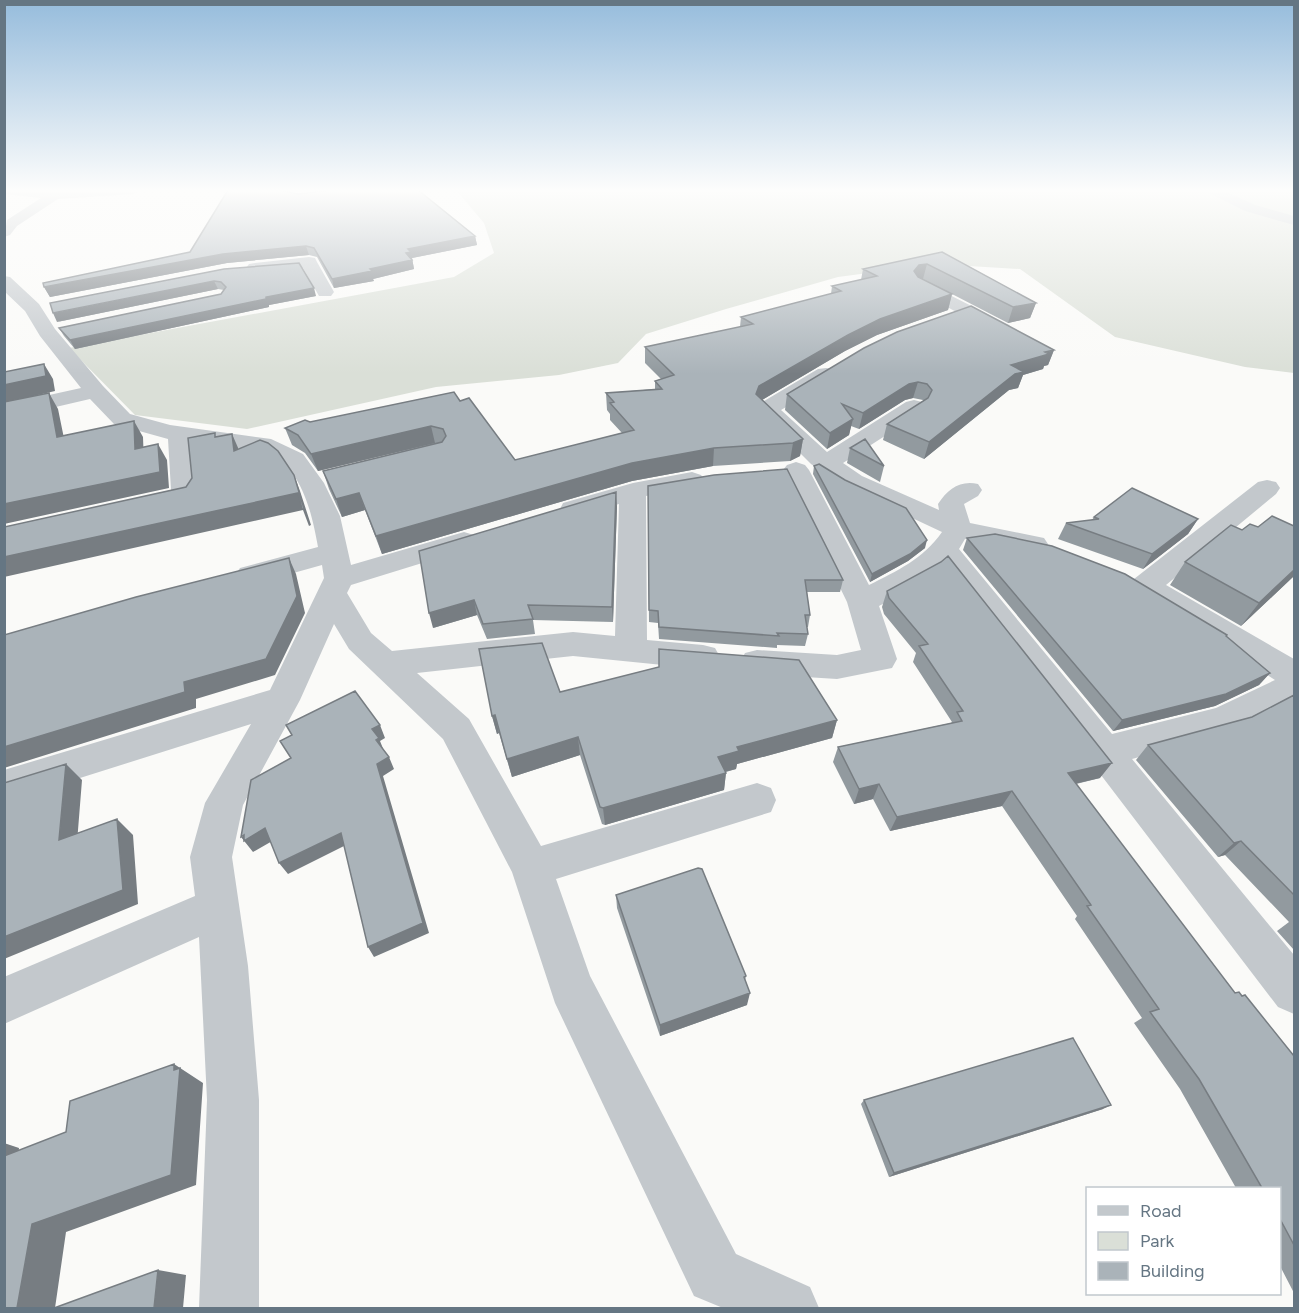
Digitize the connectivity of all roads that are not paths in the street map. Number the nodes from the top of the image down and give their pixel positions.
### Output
1 (239, 269) edge
2 (4, 280) edge
3 (922, 286) edge
4 (325, 292) dead end
5 (968, 311) junction
6 (937, 323) edge
7 (1019, 338) edge
8 (844, 363) edge
9 (95, 391) junction
10 (914, 407) edge
11 (4, 412) edge
12 (180, 433) junction
13 (804, 466) junction
14 (713, 476) edge
15 (1267, 488) dead end
16 (969, 490) dead end
17 (633, 491) junction
18 (128, 508) edge
19 (554, 515) edge
20 (486, 535) edge
21 (951, 540) junction
22 (1054, 548) edge
23 (1119, 572) edge
24 (334, 574) junction
25 (219, 583) edge
26 (1145, 586) junction
27 (862, 602) junction
28 (631, 650) junction
29 (387, 664) junction
30 (1294, 675) edge
31 (1294, 686) edge
32 (283, 700) junction
33 (1105, 751) junction
34 (4, 786) edge
35 (757, 800) dead end
36 (531, 868) junction
37 (216, 908) junction
38 (1294, 992) edge
39 (4, 1001) edge
40 (229, 1308) edge
41 (789, 1308) edge

1 - 4 street
2 - 9 street
3 - 5 street
5 - 6 street
5 - 7 street
8 - 13 street
9 - 11 street
9 - 12 street
10 - 13 street
12 - 18 street
12 - 24 street
13 - 21 street
13 - 27 street
14 - 17 street
15 - 26 street
16 - 21 street
17 - 19 street
17 - 28 street
20 - 24 street
21 - 22 street
21 - 27 street
21 - 33 street
23 - 26 street
24 - 25 street
24 - 29 street
24 - 32 street
26 - 30 street
27 - 28 street
28 - 29 street
29 - 36 street
31 - 33 street
32 - 34 street
32 - 37 street
33 - 38 street
35 - 36 street
36 - 41 street
37 - 39 street
37 - 40 street

